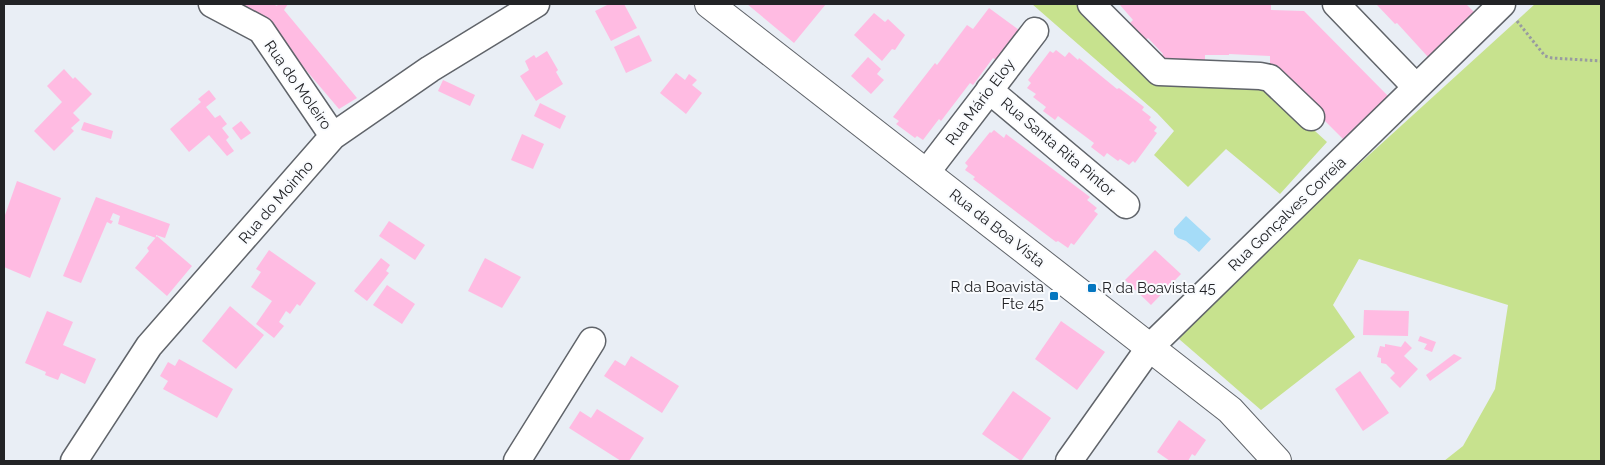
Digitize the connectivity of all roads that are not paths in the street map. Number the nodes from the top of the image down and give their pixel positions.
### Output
1 (212, 4) edge
2 (536, 4) edge
3 (709, 4) edge
4 (1091, 4) edge
5 (1336, 4) edge
6 (1509, 11) edge
7 (1034, 30) dead end
8 (1416, 87) junction
9 (989, 90) junction
10 (1311, 117) dead end
11 (334, 136) junction
12 (926, 173) junction
13 (1126, 205) dead end
14 (592, 341) dead end
15 (1150, 347) junction
16 (74, 461) edge
17 (517, 461) edge
18 (1069, 461) edge
19 (1277, 461) edge

1 - 11 street, Rua do Moleiro
2 - 11 street, Rua do Moinho
3 - 12 street, Rua da Boa Vista
4 - 10 street
5 - 8 street
6 - 8 street, Rua Gonçalves Correia
7 - 9 street, Rua Mário Eloy
8 - 15 street, Rua Gonçalves Correia
9 - 12 street, Rua Mário Eloy
9 - 13 street, Rua Santa Rita Pintor
11 - 16 street, Rua do Moinho
12 - 15 street, Rua da Boa Vista
14 - 17 street
15 - 18 street, Rua Gonçalves Correia
15 - 19 street, Rua da Boa Vista

